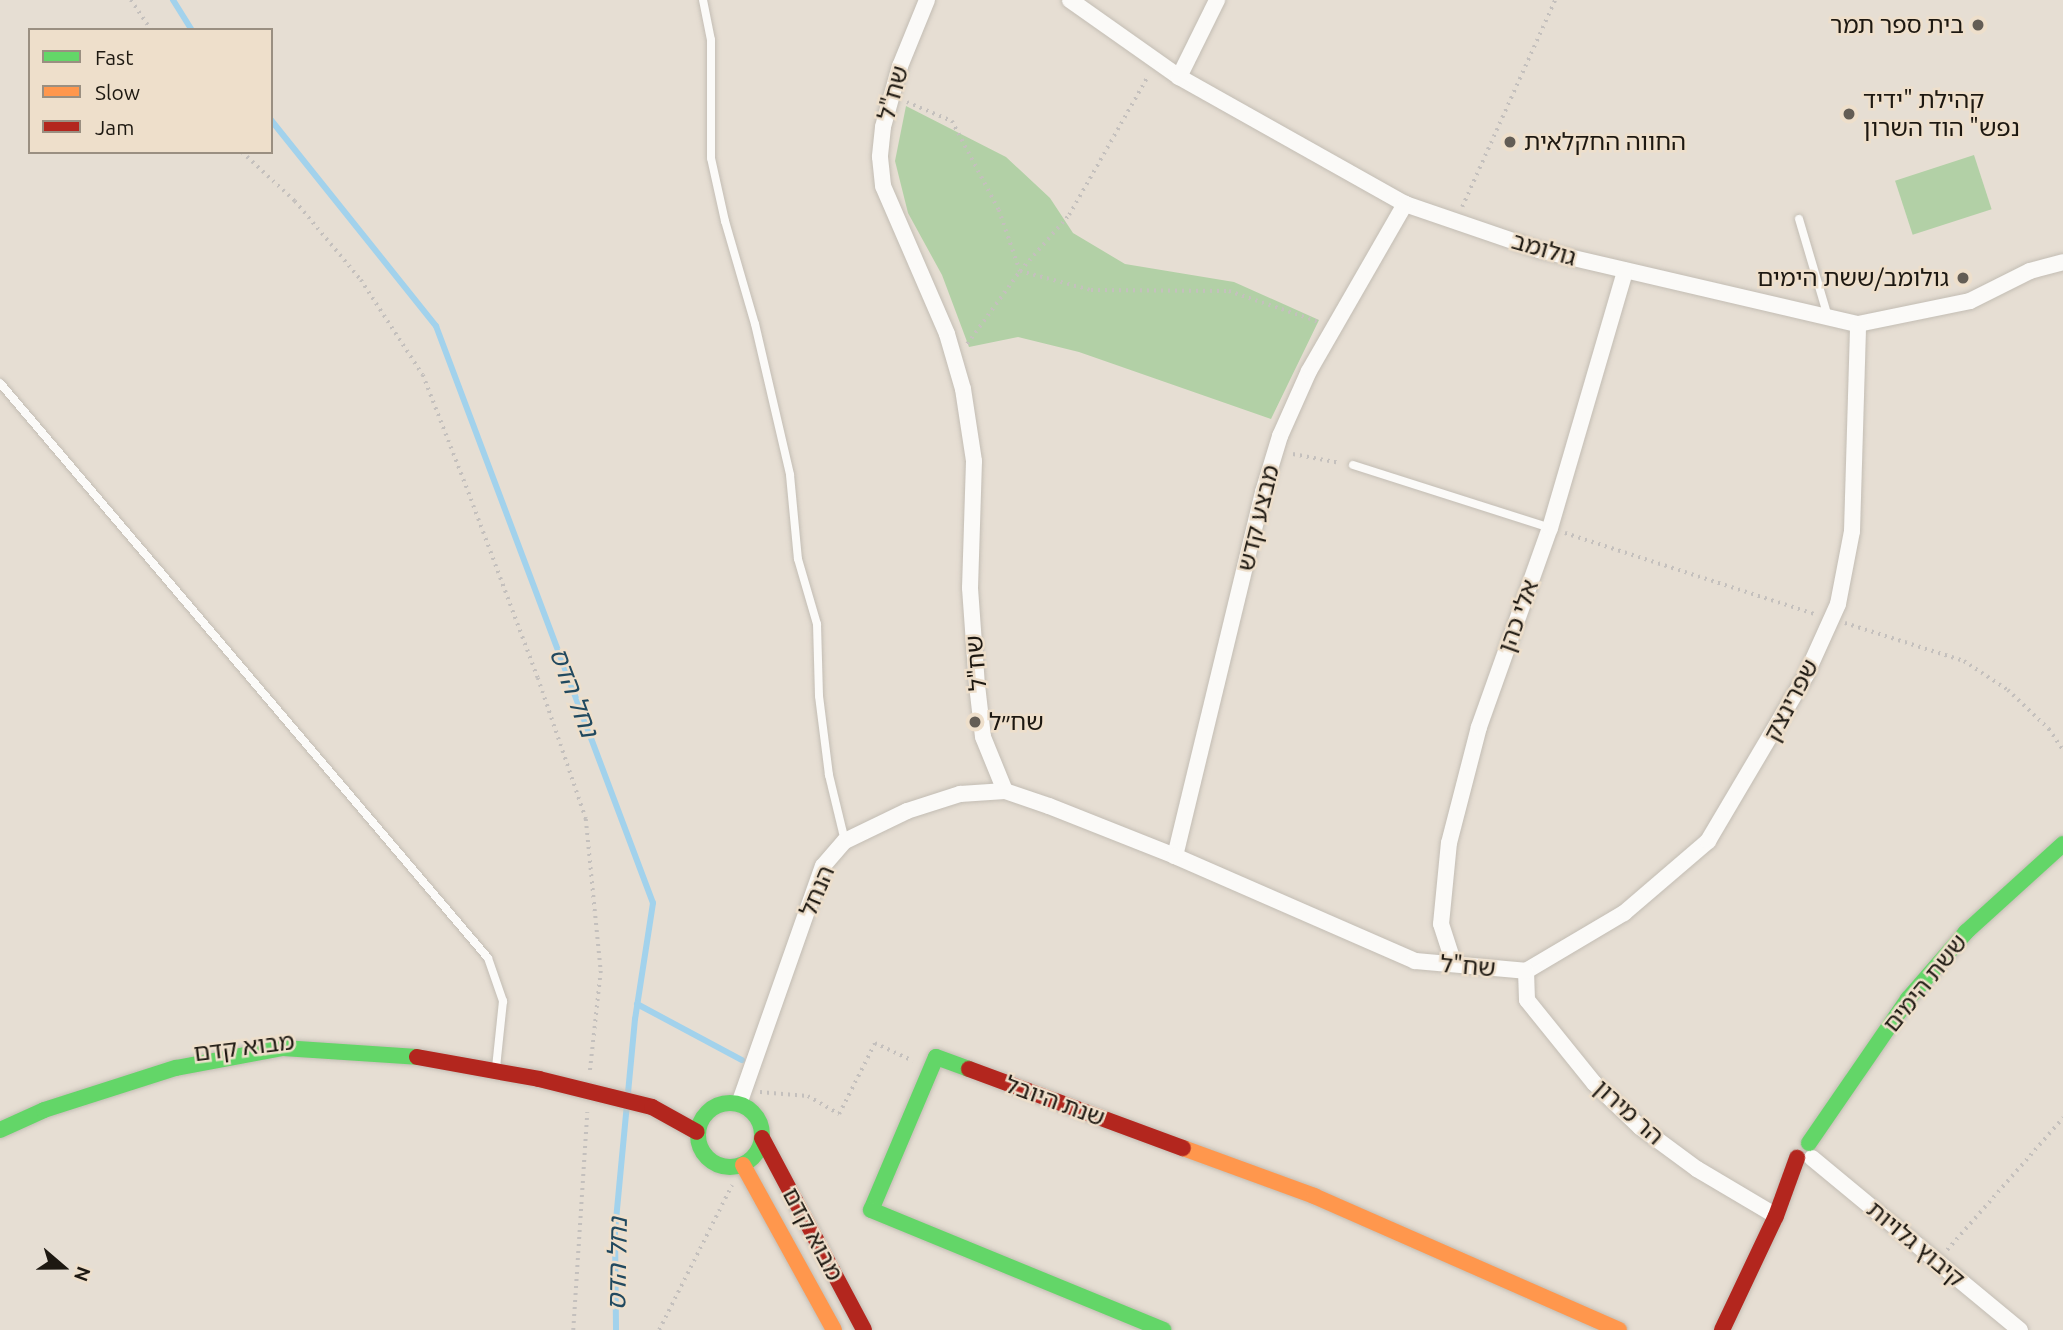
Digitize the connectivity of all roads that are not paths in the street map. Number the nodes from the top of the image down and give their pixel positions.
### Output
1 (703, 0) edge
2 (928, 0) edge
3 (1070, 0) edge
4 (1217, 0) edge
5 (1179, 78) junction
6 (1405, 204) junction
7 (1799, 219) dead end
8 (2063, 262) edge
9 (1625, 271) junction
10 (1828, 317) junction
11 (1858, 324) junction
12 (0, 383) edge
13 (1353, 465) road end
14 (1550, 528) junction
15 (1005, 791) junction
16 (845, 841) junction
17 (2063, 844) edge
18 (1175, 856) junction
19 (1454, 964) junction
20 (1525, 971) junction
21 (496, 1071) junction
22 (742, 1097) junction
23 (0, 1119) edge
24 (0, 1130) edge
25 (697, 1132) junction
26 (762, 1138) junction
27 (1806, 1153) junction
28 (743, 1165) junction
29 (1776, 1216) junction
30 (834, 1330) edge
31 (864, 1330) edge
32 (1163, 1330) edge
33 (1619, 1330) edge
34 (1722, 1330) edge
35 (2020, 1330) edge

1 - 16 lane
2 - 15 street, שח"ל
3 - 5 street, גולומב
4 - 5 street
5 - 6 street, גולומב
6 - 9 street, גולומב
6 - 18 street, מבצע קדש
7 - 10 lane
8 - 11 street, גולומב
9 - 10 street, גולומב
9 - 14 street, אלי כהן
10 - 11 street, גולומב
11 - 20 street, שפרינצק
12 - 21 lane
13 - 14 lane
14 - 19 street, אלי כהן
15 - 16 street, הנחל
15 - 18 street, שח"ל
16 - 22 street, הנחל
17 - 27 street, ששת הימים
18 - 19 street, שח"ל
19 - 20 street, שח"ל
20 - 29 street, הר מירון
21 - 23 street, מבוא קדם
21 - 24 street, מבוא קדם
21 - 25 street, מבוא קדם
22 - 25 street
22 - 26 street
25 - 28 street
26 - 28 street
26 - 31 street, מבוא קדם
27 - 29 street, ששת הימים
27 - 35 street, קיבוץ גלויות
28 - 30 street, מבוא קדם
29 - 34 street, ששת הימים
32 - 33 street, שנת היובל

